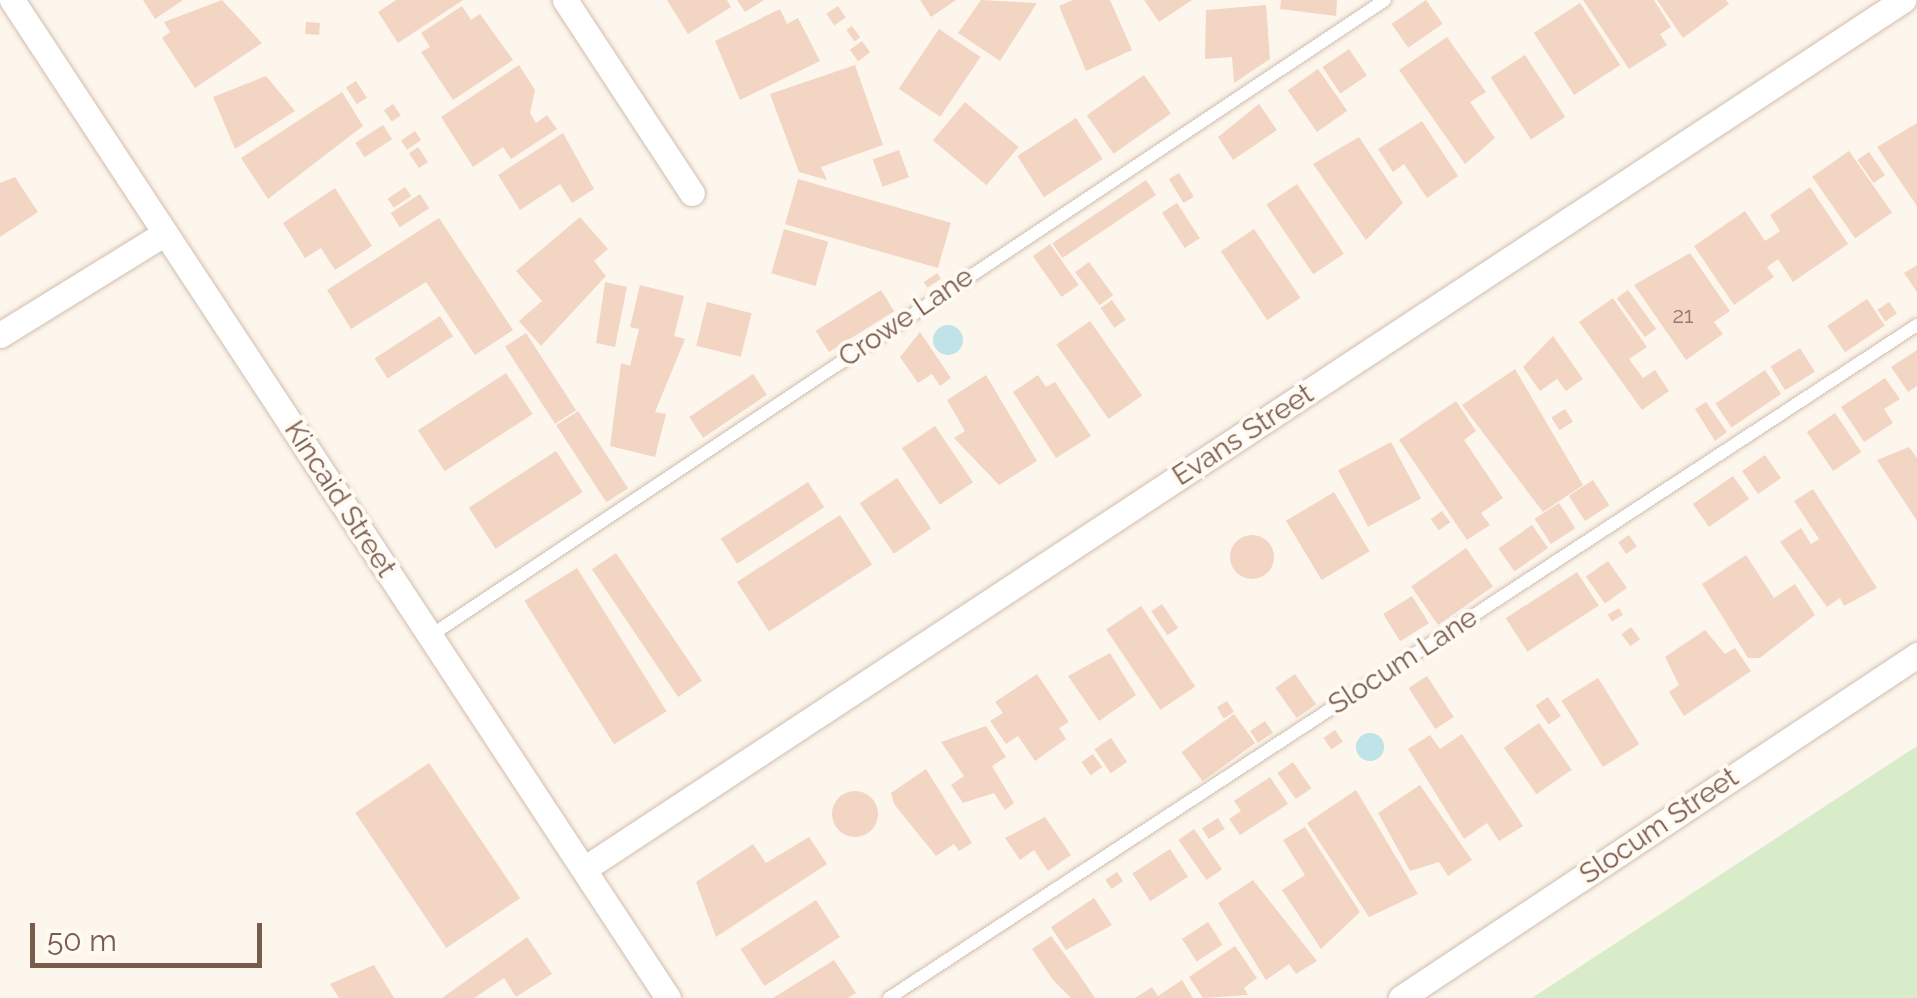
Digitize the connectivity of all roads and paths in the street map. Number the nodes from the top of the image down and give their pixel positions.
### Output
1 (12, 0) edge
2 (565, 0) edge
3 (1385, 0) edge
4 (1903, 0) edge
5 (692, 194) dead end
6 (165, 234) junction
7 (1917, 325) edge
8 (0, 335) edge
9 (429, 636) junction
10 (1917, 655) edge
11 (584, 869) junction
12 (660, 995) edge
13 (889, 998) edge
14 (1402, 998) edge

1 - 6 street, Kincaid Street
2 - 5 street
3 - 9 lane, Crowe Lane
4 - 11 street, Evans Street
6 - 8 street
6 - 9 street, Kincaid Street
7 - 13 lane, Slocum Lane
9 - 11 street, Kincaid Street
10 - 14 street, Slocum Street
11 - 12 street, Kincaid Street

